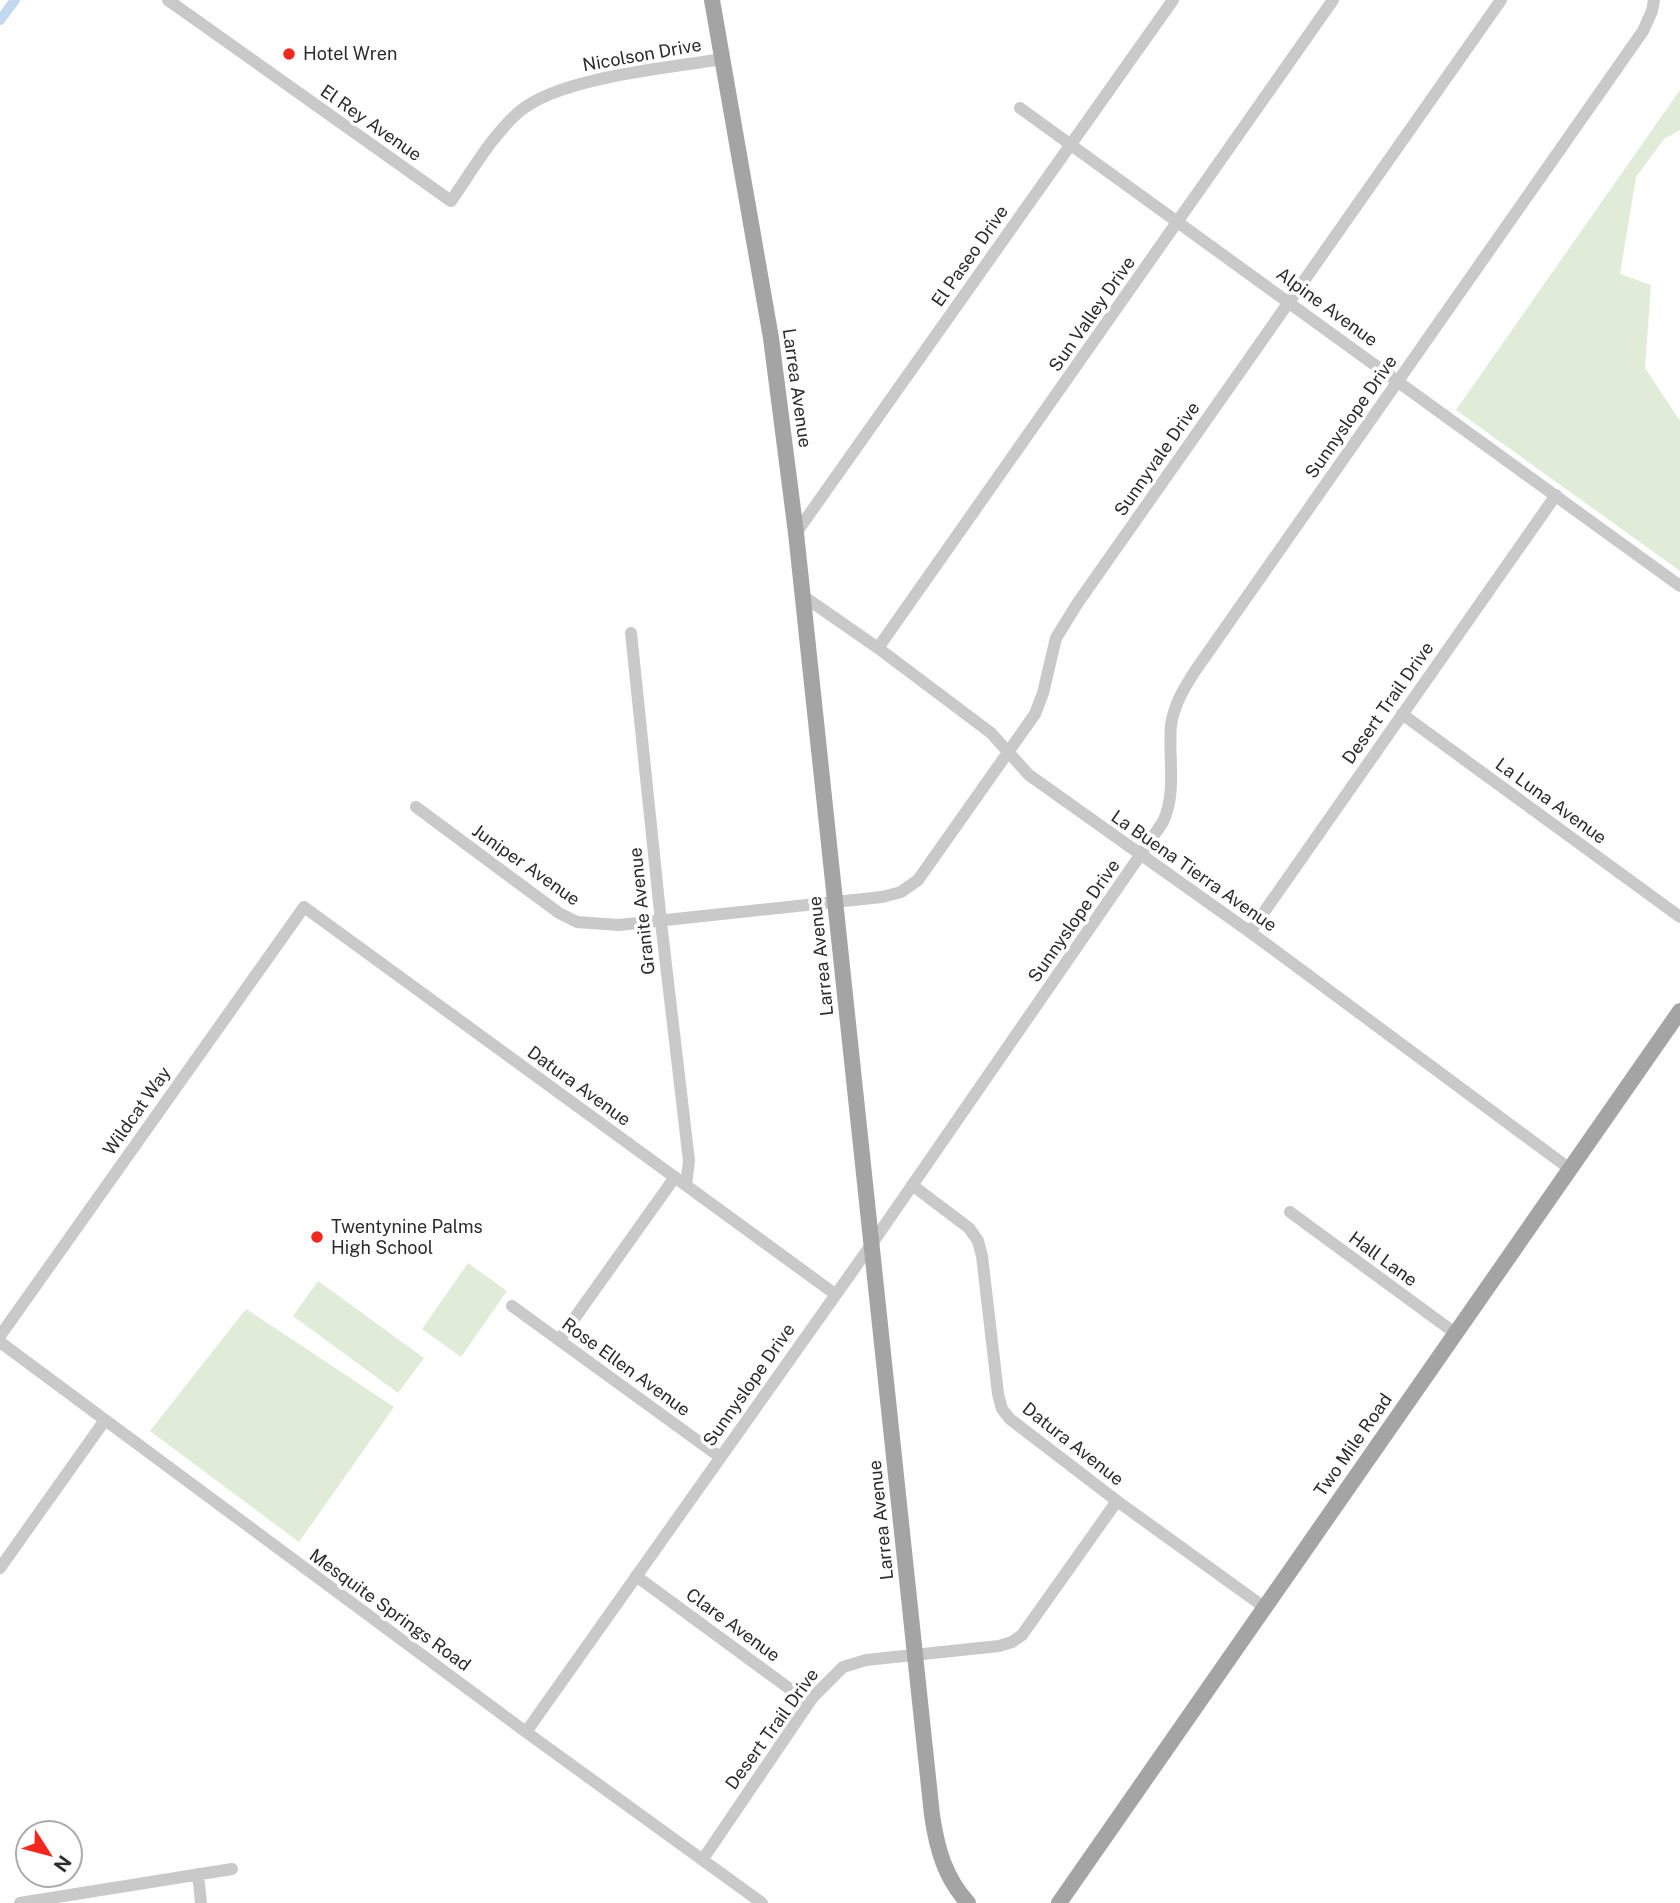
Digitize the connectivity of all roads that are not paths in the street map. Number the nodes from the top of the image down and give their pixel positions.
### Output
1 (168, 0) edge
2 (712, 0) edge
3 (1172, 0) edge
4 (1333, 0) edge
5 (1501, 0) edge
6 (1654, 0) edge
7 (722, 59) junction
8 (1020, 108) dead end
9 (1071, 144) junction
10 (451, 201) joint
11 (1178, 222) junction
12 (1289, 302) junction
13 (1399, 380) junction
14 (1556, 495) junction
15 (796, 533) junction
16 (1680, 586) edge
17 (803, 596) junction
18 (631, 633) dead end
19 (878, 648) junction
20 (1402, 714) junction
21 (1007, 753) junction
22 (416, 807) dead end
23 (1141, 855) junction
24 (835, 902) junction
25 (304, 907) joint
26 (1680, 917) edge
27 (661, 922) junction
28 (1250, 932) junction
29 (1680, 1011) edge
30 (1570, 1169) junction
31 (675, 1177) junction
32 (686, 1185) junction
33 (912, 1185) junction
34 (1290, 1212) dead end
35 (871, 1245) junction
36 (835, 1294) junction
37 (512, 1306) dead end
38 (1455, 1333) junction
39 (0, 1336) edge
40 (559, 1340) junction
41 (0, 1342) edge
42 (105, 1420) junction
43 (720, 1457) junction
44 (1117, 1501) junction
45 (0, 1568) edge
46 (636, 1576) junction
47 (1264, 1607) junction
48 (915, 1656) junction
49 (809, 1703) junction
50 (526, 1732) junction
51 (703, 1859) junction
52 (232, 1869) dead end
53 (198, 1874) junction
54 (20, 1903) edge
55 (201, 1903) edge
56 (762, 1903) edge
57 (968, 1903) edge
58 (1059, 1903) edge

1 - 10 street, El Rey Avenue
2 - 7 main road, Larrea Avenue
3 - 9 street, El Paseo Drive
4 - 11 street, Sun Valley Drive
5 - 12 street, Sunnyvale Drive
6 - 13 street, Sunnyslope Drive
7 - 10 street, Nicolson Drive
7 - 15 main road, Larrea Avenue
8 - 9 street, Alpine Avenue
9 - 11 street, Alpine Avenue
9 - 15 street, El Paseo Drive
11 - 12 street, Alpine Avenue
11 - 19 street, Sun Valley Drive
12 - 13 street, Alpine Avenue
12 - 21 street, Sunnyvale Drive
13 - 14 street, Alpine Avenue
13 - 23 street, Sunnyslope Drive
14 - 16 street, Alpine Avenue
14 - 20 street, Desert Trail Drive
15 - 17 main road, Larrea Avenue
17 - 19 street, La Buena Tierra Avenue
17 - 24 main road, Larrea Avenue
18 - 27 street, Granite Avenue
19 - 21 street, La Buena Tierra Avenue
20 - 26 street, La Luna Avenue
20 - 28 street, Desert Trail Drive
21 - 23 street, La Buena Tierra Avenue
21 - 24 street, Sunnyvale Drive
22 - 27 street, Juniper Avenue
23 - 28 street, La Buena Tierra Avenue
23 - 33 street, Sunnyslope Drive
24 - 27 street, Juniper Avenue
24 - 35 main road, Larrea Avenue
25 - 31 street, Datura Avenue
25 - 39 street, Wildcat Way
27 - 32 street, Granite Avenue
28 - 30 street, La Buena Tierra Avenue
29 - 30 main road, Two Mile Road
30 - 38 main road, Two Mile Road
31 - 32 street, Datura Avenue
31 - 40 street
32 - 36 street, Datura Avenue
33 - 35 street, Sunnyslope Drive
33 - 44 street, Datura Avenue
34 - 38 street, Hall Lane
35 - 36 street, Sunnyslope Drive
35 - 48 main road, Larrea Avenue
36 - 43 street, Sunnyslope Drive
37 - 40 street, Rose Ellen Avenue
38 - 47 main road, Two Mile Road
40 - 43 street, Rose Ellen Avenue
41 - 42 street, Mesquite Springs Road
42 - 45 street
42 - 50 street, Mesquite Springs Road
43 - 46 street, Sunnyslope Drive
44 - 47 street, Datura Avenue
44 - 48 street, Desert Trail Drive
46 - 49 street, Clare Avenue
46 - 50 street, Sunnyslope Drive
47 - 58 main road, Two Mile Road
48 - 49 street, Desert Trail Drive
48 - 57 main road, Larrea Avenue
49 - 51 street, Desert Trail Drive
50 - 51 street, Mesquite Springs Road
51 - 56 street, Mesquite Springs Road
52 - 53 street
53 - 54 street
53 - 55 street

